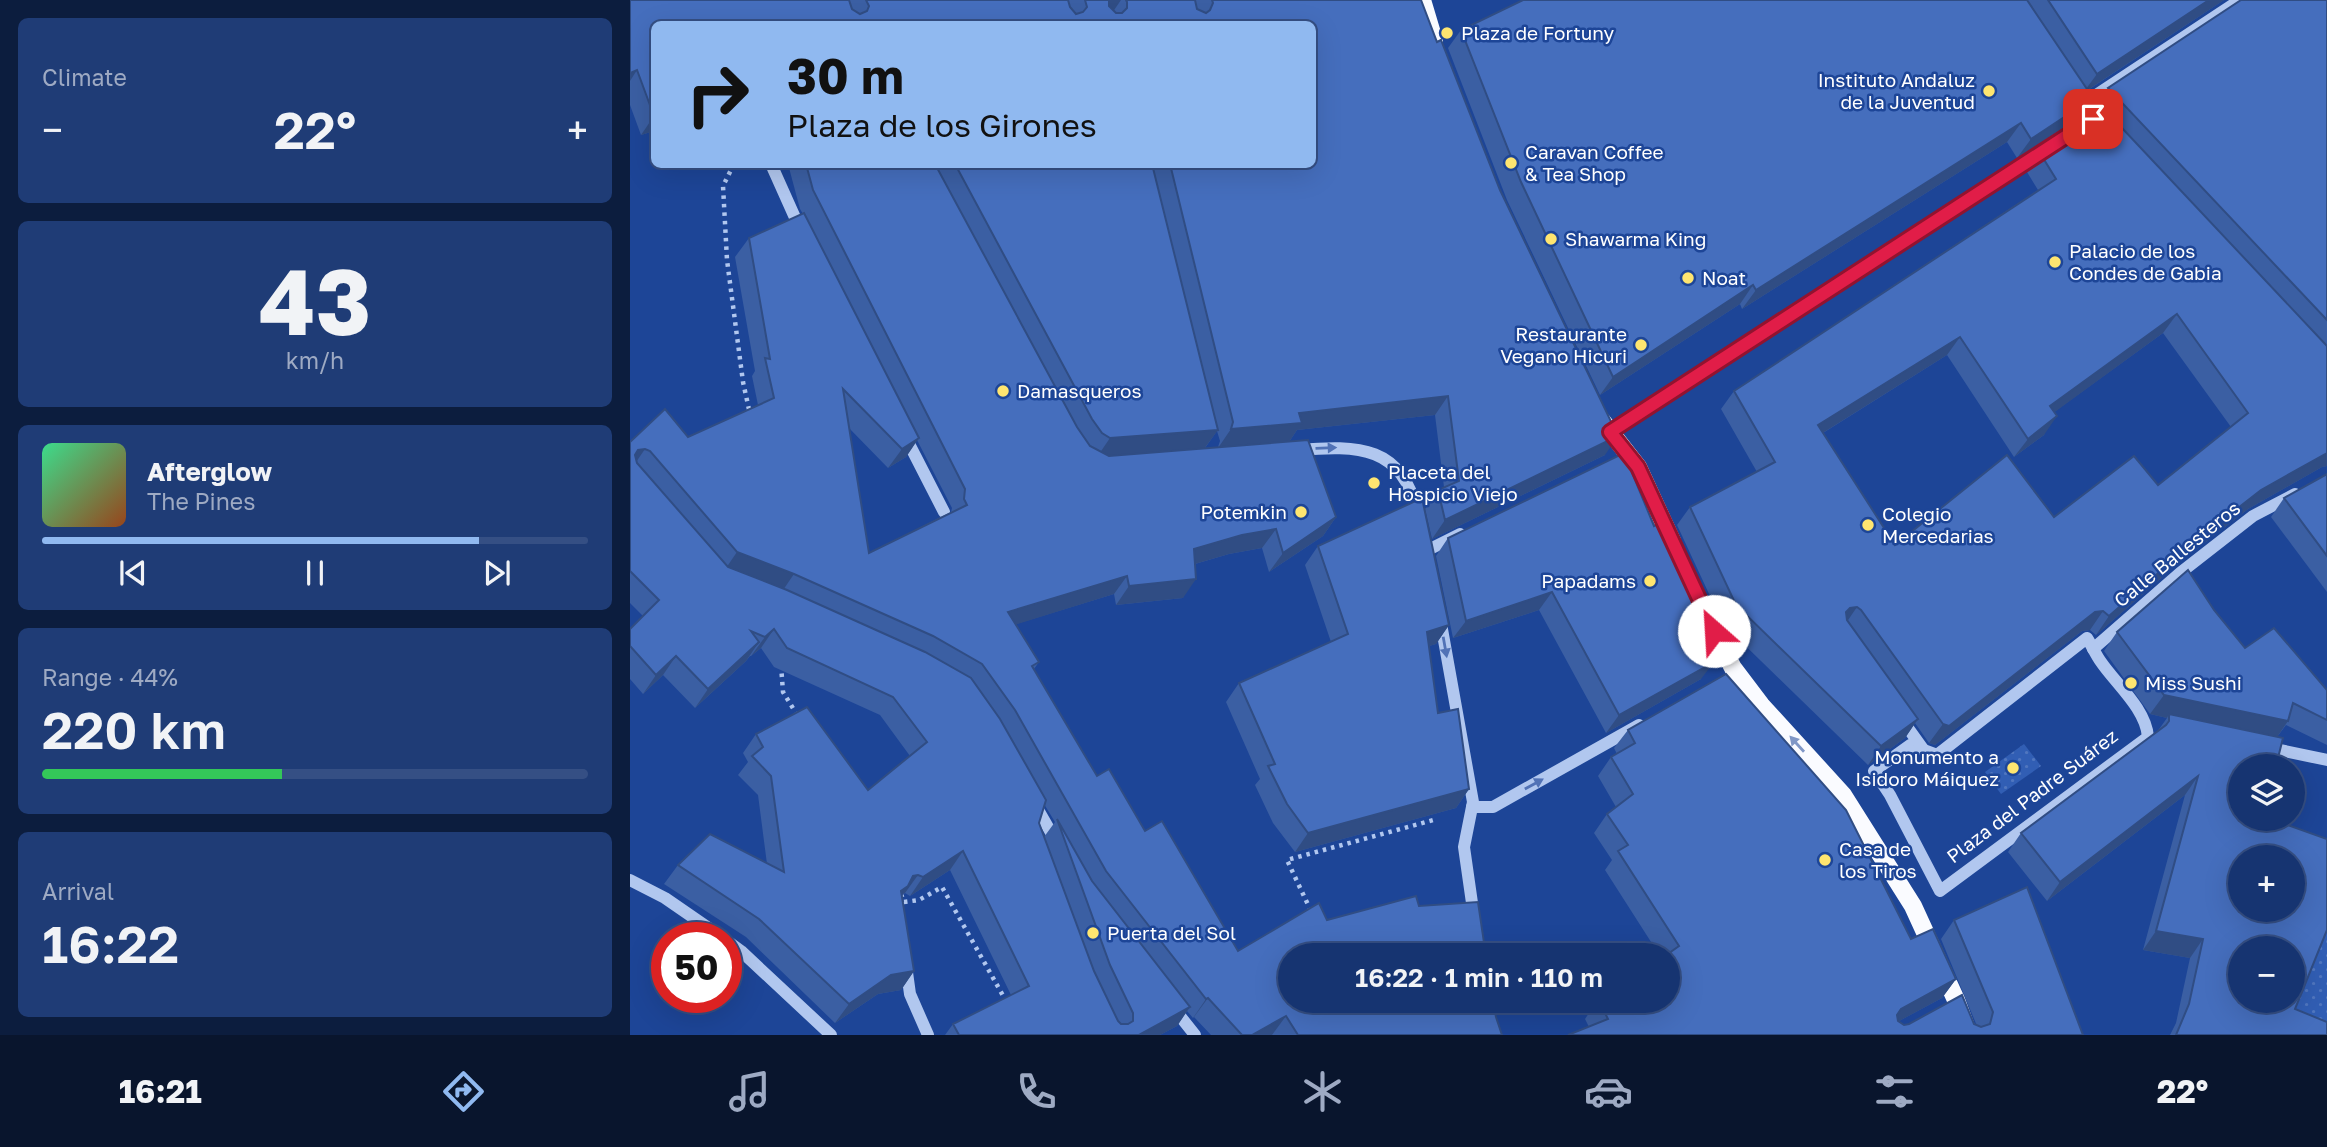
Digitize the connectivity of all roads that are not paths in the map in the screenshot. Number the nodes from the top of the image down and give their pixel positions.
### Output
1 (2240, 0) edge
2 (1427, 2) edge
3 (1438, 54) edge
4 (2067, 84) edge
5 (2081, 105) junction
6 (2066, 137) edge
7 (2112, 139) edge
8 (773, 168) edge
9 (806, 240) edge
10 (1593, 407) edge
11 (900, 425) edge
12 (1610, 432) junction
13 (1285, 451) edge
14 (2307, 487) edge
15 (944, 512) dead end
16 (1476, 527) edge
17 (1676, 552) edge
18 (1693, 588) edge
19 (1437, 603) edge
20 (2093, 649) junction
21 (1893, 707) edge
22 (1647, 720) edge
23 (2249, 744) edge
24 (1923, 749) junction
25 (2327, 760) edge
26 (1028, 794) edge
27 (1472, 807) junction
28 (1061, 851) edge
29 (630, 880) edge
30 (700, 922) edge
31 (1476, 928) edge
32 (742, 952) edge
33 (905, 956) edge
34 (1161, 992) edge
35 (831, 1035) edge
36 (928, 1035) edge
37 (1195, 1035) edge
38 (1969, 1035) edge

1 - 5 street
2 - 3 main road
4 - 5 street
5 - 7 street
6 - 12 street
8 - 9 street
10 - 12 main road
11 - 15 street
12 - 17 main road
13 -> 16 street
14 - 20 street, Calle Ballesteros
38 -> 18 main road
19 -> 27 street
20 - 24 street, Plaza del Padre Suárez
20 - 24 street, Plaza del Padre Suárez
21 - 24 street
27 -> 22 street
23 - 25 street
26 - 28 street
27 - 31 street
29 - 30 street
32 - 35 street
33 - 36 street
34 - 37 street

